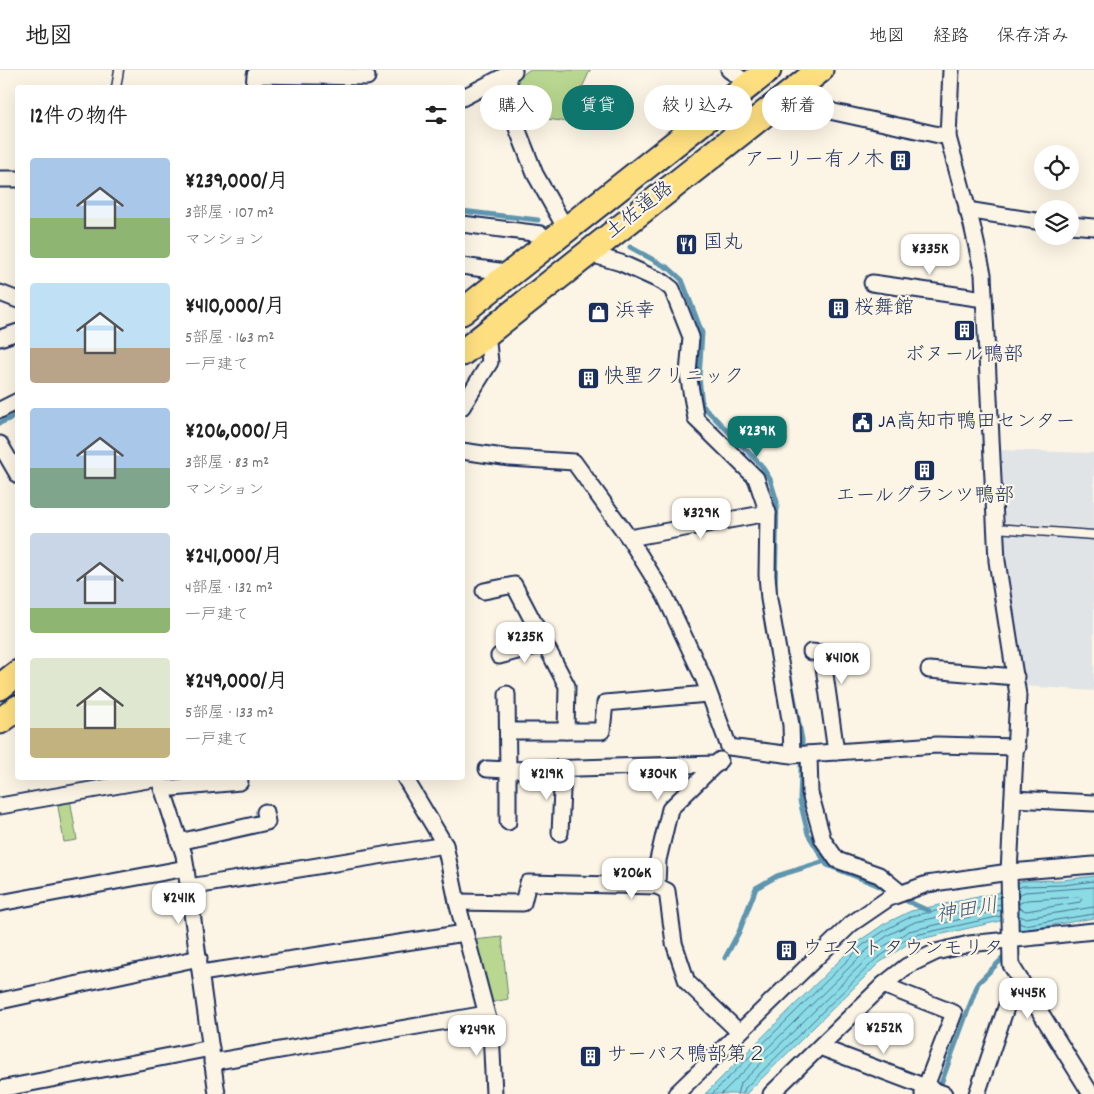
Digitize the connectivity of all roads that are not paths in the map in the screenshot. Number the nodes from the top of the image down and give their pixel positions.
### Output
1 (119, 70) edge
2 (729, 70) edge
3 (820, 70) edge
4 (951, 70) edge
5 (512, 73) edge
6 (759, 77) edge
7 (254, 78) edge
8 (368, 78) edge
9 (116, 85) edge
10 (801, 85) edge
11 (465, 96) edge
12 (834, 112) edge
13 (762, 116) edge
14 (948, 138) junction
15 (0, 179) edge
16 (15, 180) edge
17 (967, 210) junction
18 (1034, 221) edge
19 (465, 224) edge
20 (1079, 226) edge
21 (1094, 228) edge
22 (566, 229) junction
23 (540, 234) dead end
24 (587, 253) junction
25 (465, 266) edge
26 (513, 273) junction
27 (872, 283) dead end
28 (0, 293) edge
29 (15, 299) edge
30 (984, 299) junction
31 (465, 310) edge
32 (15, 333) edge
33 (487, 333) junction
34 (0, 338) edge
35 (465, 351) edge
36 (15, 402) edge
37 (465, 403) edge
38 (0, 410) edge
39 (0, 444) edge
40 (465, 451) edge
41 (15, 470) edge
42 (768, 513) junction
43 (994, 528) junction
44 (1094, 535) edge
45 (629, 538) junction
46 (484, 591) dead end
47 (544, 644) junction
48 (811, 652) dead end
49 (499, 656) dead end
50 (929, 670) dead end
51 (15, 675) edge
52 (1016, 677) junction
53 (0, 687) edge
54 (507, 694) dead end
55 (708, 694) junction
56 (15, 710) edge
57 (0, 722) edge
58 (508, 731) junction
59 (566, 731) junction
60 (729, 747) junction
61 (1017, 747) junction
62 (836, 752) junction
63 (809, 754) junction
64 (792, 755) junction
65 (717, 764) junction
66 (487, 769) dead end
67 (563, 769) junction
68 (508, 770) junction
69 (406, 780) edge
70 (160, 781) edge
71 (240, 782) dead end
72 (1013, 799) junction
73 (1094, 803) edge
74 (0, 806) edge
75 (264, 812) dead end
76 (508, 822) dead end
77 (560, 833) dead end
78 (179, 842) junction
79 (445, 845) junction
80 (1094, 865) edge
81 (186, 868) junction
82 (1009, 878) junction
83 (656, 886) junction
84 (189, 887) junction
85 (896, 895) junction
86 (457, 902) junction
87 (0, 903) edge
88 (1094, 931) edge
89 (465, 933) junction
90 (1009, 938) junction
91 (200, 966) junction
92 (1021, 981) junction
93 (883, 985) junction
94 (0, 1001) edge
95 (486, 1014) junction
96 (739, 1032) junction
97 (822, 1045) junction
98 (211, 1055) junction
99 (1090, 1084) edge
100 (0, 1089) edge
101 (933, 1091) edge
102 (217, 1094) edge
103 (494, 1094) edge
104 (676, 1094) edge
105 (772, 1094) edge
106 (977, 1094) edge

1 - 9 lane
2 - 6 street
3 - 10 highway, 土佐道路
4 - 14 street
5 - 11 street
5 - 22 street
6 - 22 highway, 土佐道路
7 - 8 street
12 - 14 street
13 - 24 highway, 土佐道路
14 - 17 street
15 - 16 street
17 - 18 street
17 - 30 street
19 - 23 street
20 - 21 street
22 - 26 highway, 土佐道路
24 - 33 highway, 土佐道路
24 - 42 street
25 - 26 street
26 - 31 highway, 土佐道路
27 - 30 street
28 - 29 street
30 - 43 street
32 - 34 street
33 - 35 highway, 土佐道路
33 - 37 street
36 - 38 street
39 - 41 street
40 - 45 street
42 - 45 street
42 - 64 street
43 - 44 lane
43 - 52 street
45 - 55 street
46 - 47 street
47 - 49 street
47 - 59 street
48 - 62 street
50 - 52 street
51 - 53 highway
52 - 61 street
54 - 58 street
55 - 59 street
55 - 60 street
56 - 57 highway
58 - 59 street
58 - 68 street
60 - 64 street
60 - 65 street
61 - 62 street
61 - 72 street
62 - 63 street
63 - 64 street
63 - 85 street
65 - 67 street
65 - 83 street
66 - 68 street
67 - 68 street
67 - 77 street
68 - 76 street
69 - 79 street
70 - 71 street
70 - 74 street
70 - 78 street
72 - 73 street
72 - 82 street
75 - 78 street
78 - 81 street
79 - 84 street
79 - 86 street
80 - 82 street
81 - 84 street
81 - 87 street
82 - 85 street
82 - 90 street
83 - 86 street
83 - 96 street
84 - 91 street
85 - 96 street
86 - 89 street
88 - 90 street
89 - 91 street
89 - 95 street
90 - 92 street
90 - 93 street
91 - 94 street
91 - 98 street
92 - 99 street
92 - 106 street
93 - 97 street
93 - 101 street
95 - 98 street
95 - 103 street
96 - 104 street
97 - 101 street
97 - 105 street
98 - 100 street
98 - 102 street

